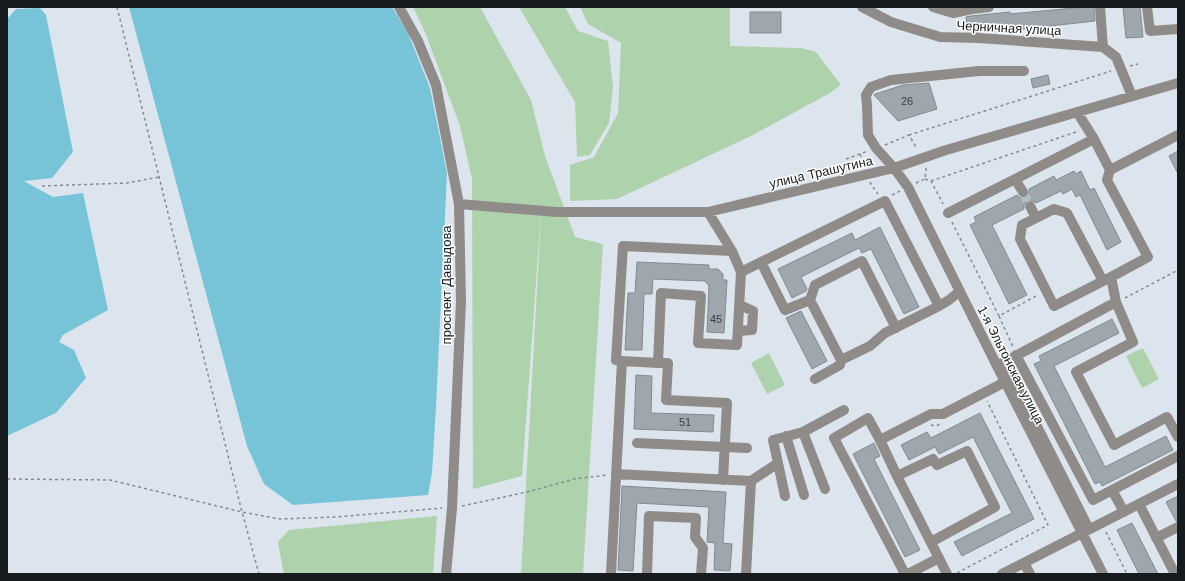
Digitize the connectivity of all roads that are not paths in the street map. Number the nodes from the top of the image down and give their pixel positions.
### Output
1 (399, 7) edge
2 (862, 7) edge
3 (934, 7) edge
4 (989, 7) edge
5 (1100, 7) edge
6 (1147, 7) edge
7 (972, 8) edge
8 (1178, 29) edge
9 (1103, 47) junction
10 (1024, 71) dead end
11 (1178, 83) edge
12 (1132, 96) junction
13 (1077, 112) junction
14 (1178, 135) edge
15 (1094, 140) junction
16 (894, 168) junction
17 (1110, 170) junction
18 (1015, 179) junction
19 (1023, 192) tunnel mouth
20 (459, 204) junction
21 (1030, 206) tunnel mouth
22 (708, 212) junction
23 (948, 213) road end
24 (1036, 218) junction
25 (732, 251) junction
26 (761, 262) junction
27 (742, 272) junction
28 (1107, 279) junction
29 (960, 291) junction
30 (810, 300) junction
31 (1116, 302) junction
32 (740, 305) junction
33 (938, 306) junction
34 (896, 328) junction
35 (738, 331) junction
36 (1016, 355) junction
37 (841, 360) junction
38 (622, 361) junction
39 (658, 363) junction
40 (997, 366) junction
41 (1008, 369) dead end
42 (815, 379) dead end
43 (1005, 382) junction
44 (844, 410) dead end
45 (803, 432) junction
46 (786, 436) junction
47 (1178, 437) edge
48 (880, 440) junction
49 (637, 443) dead end
50 (724, 447) junction
51 (748, 448) dead end
52 (1178, 456) edge
53 (778, 463) junction
54 (616, 474) junction
55 (897, 476) junction
56 (722, 480) junction
57 (751, 481) junction
58 (1178, 484) edge
59 (824, 489) dead end
60 (1112, 490) junction
61 (804, 495) dead end
62 (785, 496) dead end
63 (1139, 504) junction
64 (1124, 512) junction
65 (1178, 527) edge
66 (1086, 531) junction
67 (1156, 538) junction
68 (931, 542) junction
69 (938, 558) junction
70 (1024, 563) junction
71 (446, 574) edge
72 (611, 574) edge
73 (647, 574) edge
74 (701, 574) edge
75 (746, 574) edge
76 (906, 574) edge
77 (947, 574) edge
78 (1002, 574) edge
79 (1030, 574) edge
80 (1103, 574) edge
81 (1175, 574) edge

1 - 20 street, проспект Давыдова
2 - 9 street, Черничная улица
3 - 7 street
4 - 7 street
5 - 9 street
6 - 8 street
9 - 12 street
10 - 16 street, 1-я Эльтонская улица
11 - 12 street, улица Трашутина
12 - 13 street, улица Трашутина
13 - 15 street
13 - 16 street, улица Трашутина
14 - 17 street
15 - 17 street
15 - 18 street
16 - 22 street, улица Трашутина
16 - 29 street, 1-я Эльтонская улица
17 - 28 street
18 - 19 street
18 - 23 street
20 - 22 street, улица Трашутина
20 - 71 street, проспект Давыдова
21 - 24 street
22 - 25 street
24 - 28 street
24 - 28 street
25 - 27 street
25 - 38 street
26 - 27 street
26 - 30 street
26 - 33 street
27 - 32 street
28 - 31 street
29 - 33 street
29 - 40 street, 1-я Эльтонская улица
30 - 34 street
30 - 37 street
31 - 36 street
31 - 47 street
32 - 35 street
32 - 35 street
33 - 34 street
34 - 37 street
35 - 39 street
36 - 40 street
36 - 60 street
37 - 42 street
38 - 39 street
38 - 54 street
39 - 50 street
40 - 43 street, 1-я Эльтонская улица
41 - 66 street
43 - 48 street
43 - 66 street, 1-я Эльтонская улица
44 - 45 street
45 - 46 street
45 - 59 street
46 - 53 street
46 - 61 street
48 - 55 street
48 - 76 street
49 - 50 street
50 - 51 street
50 - 56 street
52 - 60 street
53 - 57 street
53 - 62 street
54 - 56 street
54 - 72 street
55 - 68 street
55 - 68 street
56 - 57 street
57 - 75 street
58 - 63 street
60 - 64 street
63 - 64 street
63 - 67 street
64 - 66 street
65 - 67 street
66 - 70 street
66 - 80 street, 1-я Эльтонская улица
67 - 81 street
68 - 69 street
69 - 76 street
69 - 77 street
70 - 78 street
70 - 79 street
73 - 74 street

